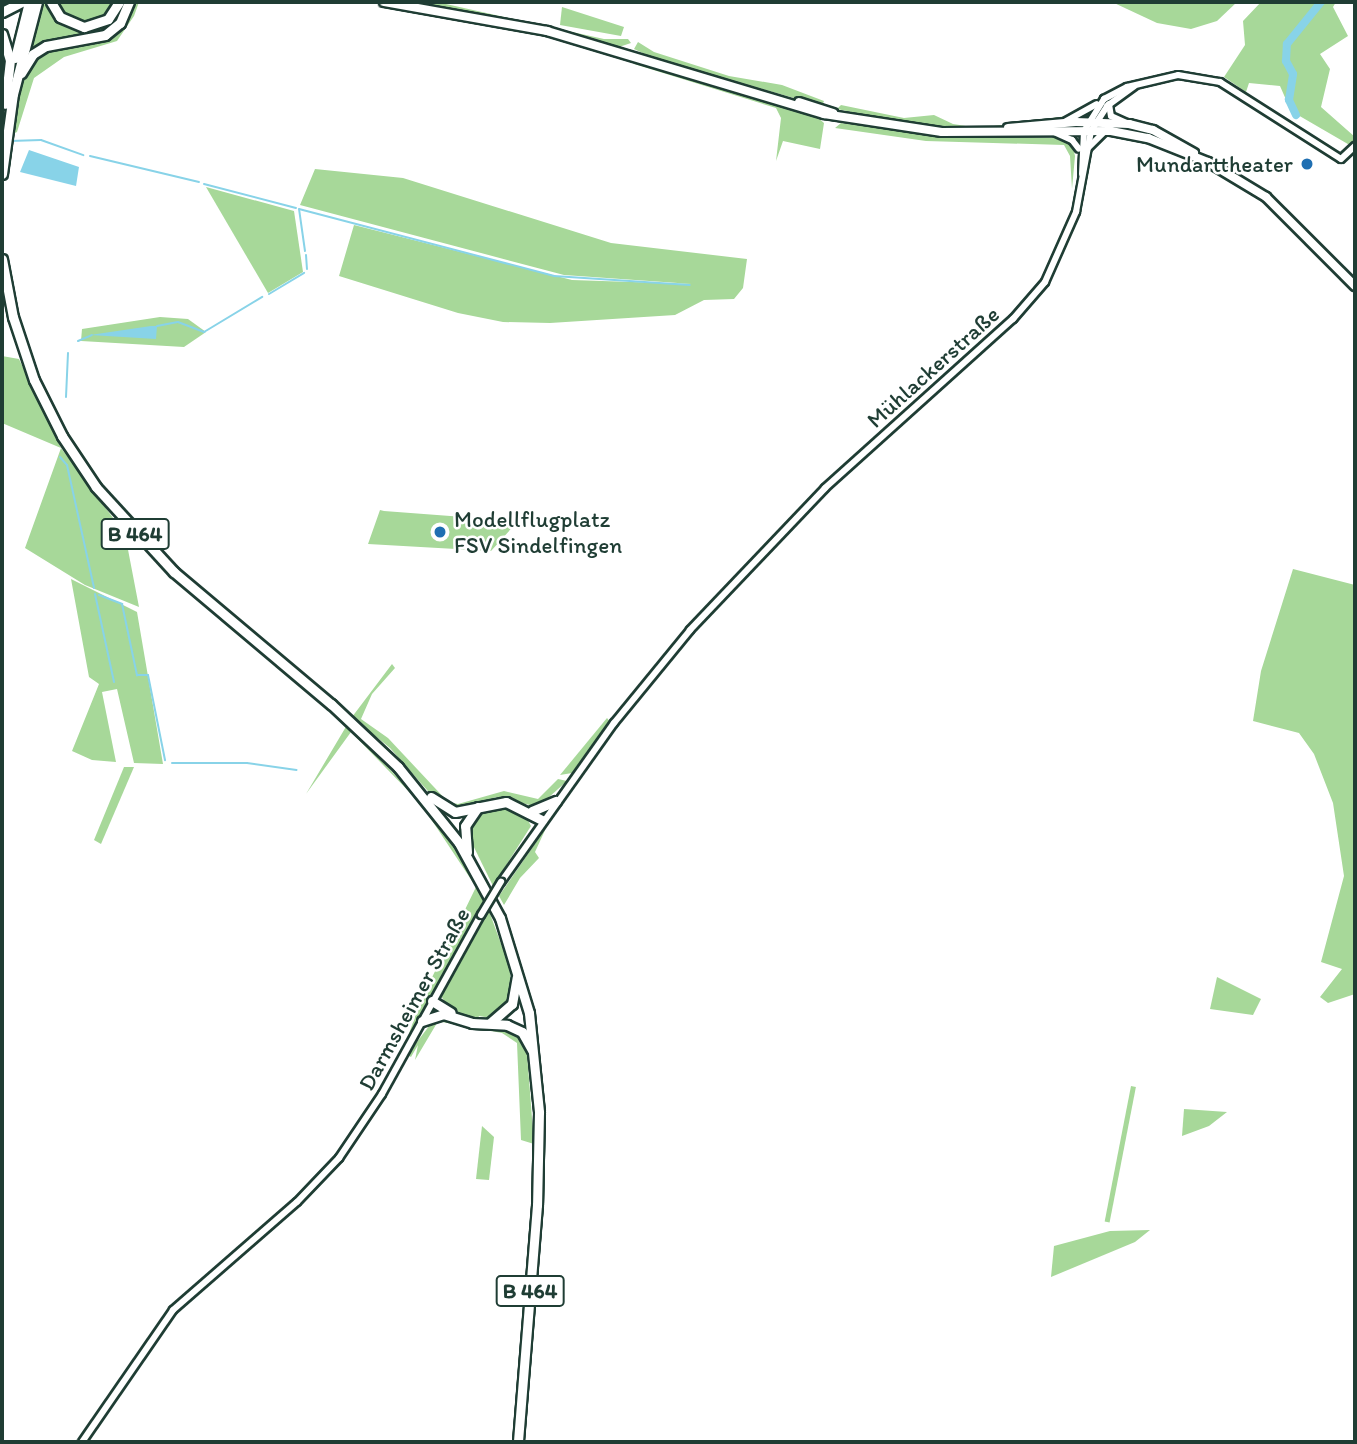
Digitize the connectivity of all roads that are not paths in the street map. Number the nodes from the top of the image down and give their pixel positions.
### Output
1 (22, 2) edge
2 (29, 2) edge
3 (37, 2) edge
4 (51, 2) edge
5 (119, 2) edge
6 (129, 2) edge
7 (384, 2) edge
8 (2, 12) edge
9 (2, 34) edge
10 (14, 90) junction
11 (1106, 101) junction
12 (5, 104) junction
13 (1061, 123) junction
14 (1129, 124) junction
15 (1090, 127) junction
16 (4, 129) edge
17 (1105, 131) junction
18 (1052, 132) junction
19 (995, 133) junction
20 (1355, 146) edge
21 (1083, 152) junction
22 (1208, 162) junction
23 (2, 174) edge
24 (2, 259) edge
25 (1355, 286) edge
26 (759, 555) joint
27 (418, 789) junction
28 (556, 801) junction
29 (479, 806) junction
30 (527, 809) junction
31 (541, 822) junction
32 (468, 857) junction
33 (518, 969) junction
34 (431, 1003) junction
35 (443, 1014) junction
36 (455, 1017) junction
37 (422, 1021) junction
38 (490, 1023) junction
39 (536, 1058) junction
40 (82, 1442) edge
41 (519, 1442) edge

1 - 8 highway
2 - 12 highway
3 - 10 highway
4 - 5 highway
6 - 10 highway
7 - 19 main road
9 - 12 highway
10 - 16 highway
11 - 13 street
11 - 14 street
11 - 15 street
11 - 20 street
12 - 16 highway
13 - 15 main road
13 - 19 main road
14 - 15 main road
14 - 22 main road
15 - 17 main road
15 - 18 main road
15 - 21 street, Mühlackerstraße
16 - 23 highway
17 - 21 street
17 - 22 main road
18 - 19 main road
18 - 21 street
21 - 26 street, Mühlackerstraße
22 - 25 main road
24 - 27 highway, B 464
26 - 28 street, Darmsheimer Straße
27 - 29 highway
27 - 32 highway, B 464
28 - 30 highway
28 - 31 street, Darmsheimer Straße
29 - 30 highway
29 - 32 highway
30 - 31 highway
31 - 34 street, Darmsheimer Straße, bridge
32 - 33 highway, B 464
33 - 38 highway
33 - 39 highway, B 464
34 - 35 highway
34 - 36 highway
34 - 37 street, Darmsheimer Straße
35 - 36 highway
35 - 37 highway
36 - 38 highway
37 - 40 street, Darmsheimer Straße
38 - 39 highway
39 - 41 highway, B 464

